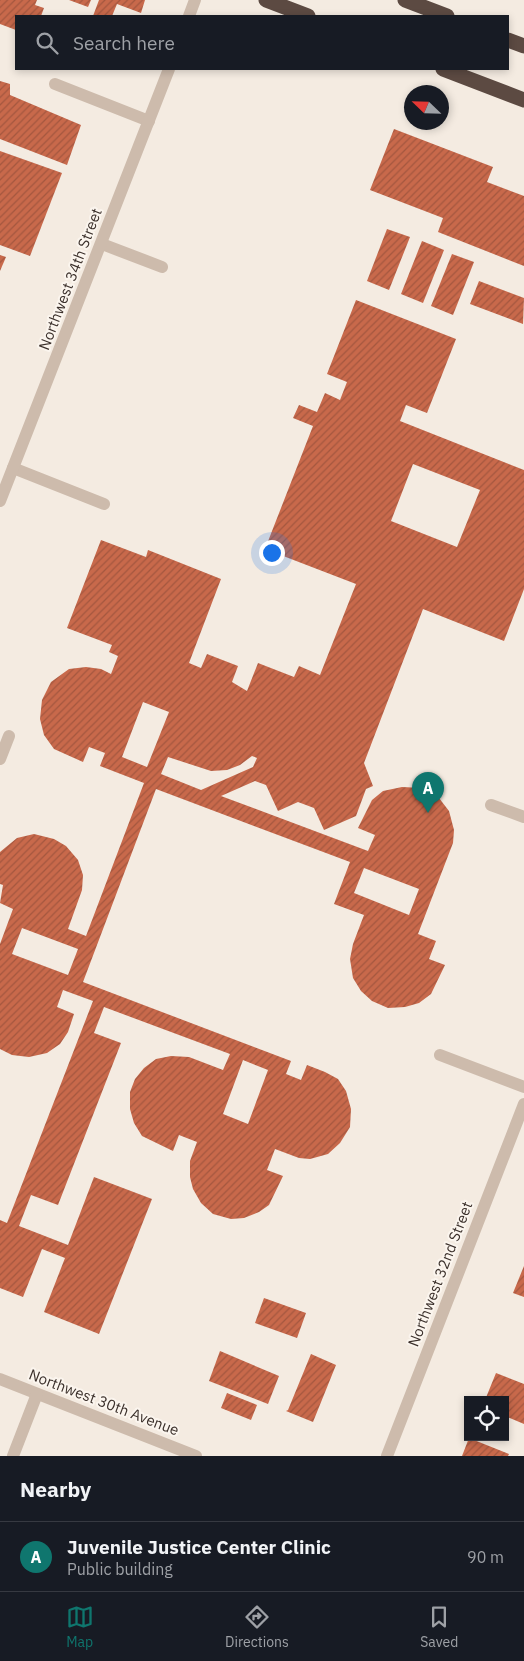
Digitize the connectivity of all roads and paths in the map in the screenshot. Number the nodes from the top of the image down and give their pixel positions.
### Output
1 (195, 0) edge
2 (266, 0) edge
3 (405, 0) edge
4 (189, 15) edge
5 (305, 15) edge
6 (444, 15) edge
7 (509, 40) edge
8 (524, 46) edge
9 (169, 70) edge
10 (446, 70) edge
11 (55, 84) dead end
12 (524, 100) edge
13 (149, 121) junction
14 (102, 244) junction
15 (162, 267) dead end
16 (13, 468) junction
17 (0, 501) edge
18 (104, 504) dead end
19 (9, 736) dead end
20 (0, 759) edge
21 (491, 805) dead end
22 (524, 817) edge
23 (440, 1055) dead end
24 (524, 1086) edge
25 (524, 1104) edge
26 (0, 1379) edge
27 (37, 1394) junction
28 (13, 1456) edge
29 (196, 1456) edge
30 (387, 1456) edge

1 - 4 street
2 - 5 highway
3 - 6 highway
7 - 8 highway
9 - 13 street, Northwest 34th Street
10 - 12 highway
11 - 13 street
13 - 14 street, Northwest 34th Street
14 - 15 street
14 - 16 street, Northwest 34th Street
16 - 17 street, Northwest 34th Street
16 - 18 street
19 - 20 street
21 - 22 street
23 - 24 street
25 - 30 street, Northwest 32nd Street
26 - 27 street, Northwest 30th Avenue
27 - 28 street
27 - 29 street, Northwest 30th Avenue

